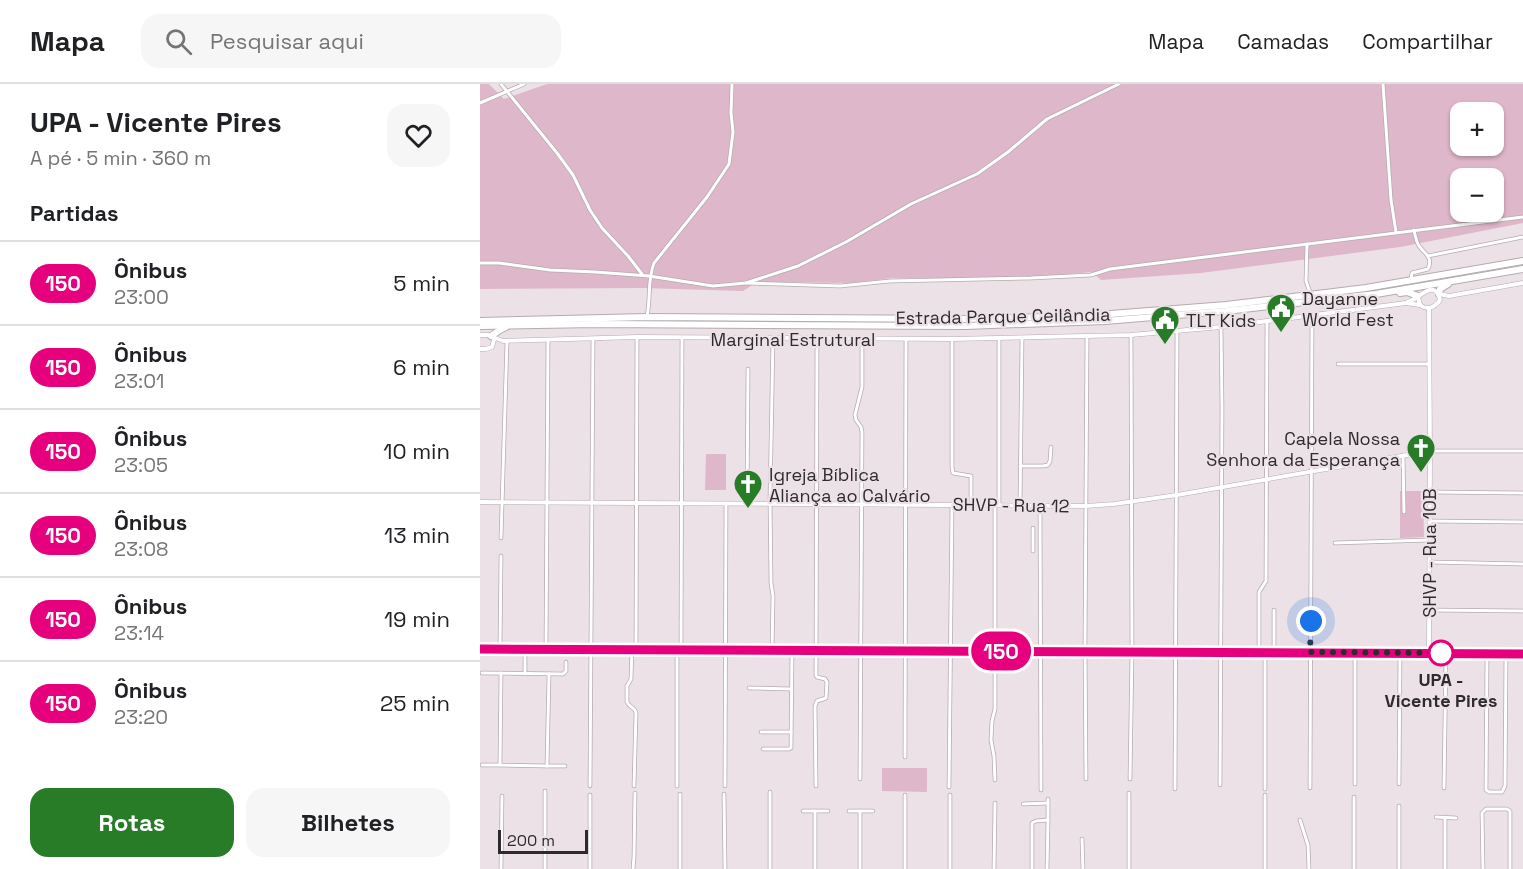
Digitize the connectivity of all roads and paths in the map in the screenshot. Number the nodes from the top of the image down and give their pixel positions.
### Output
1 (501, 84) edge
2 (524, 84) edge
3 (732, 84) edge
4 (1119, 84) edge
5 (1383, 84) edge
6 (507, 91) junction
7 (480, 103) edge
8 (1523, 217) edge
9 (1414, 230) junction
10 (1396, 232) junction
11 (1523, 237) edge
12 (1307, 244) junction
13 (1428, 256) junction
14 (1523, 261) edge
15 (480, 263) edge
16 (1523, 269) edge
17 (643, 276) junction
18 (649, 276) junction
19 (1465, 279) junction
20 (1412, 281) junction
21 (746, 283) junction
22 (1523, 283) edge
23 (1404, 292) junction
24 (1376, 294) junction
25 (1311, 295) junction
26 (1439, 296) junction
27 (1418, 297) junction
28 (1411, 300) junction
29 (1406, 303) junction
30 (1420, 305) junction
31 (1430, 308) junction
32 (1312, 316) junction
33 (647, 317) junction
34 (480, 321) edge
35 (1267, 321) junction
36 (480, 326) edge
37 (512, 326) junction
38 (504, 327) junction
39 (1221, 327) junction
40 (1177, 332) junction
41 (480, 335) edge
42 (1131, 335) junction
43 (1087, 336) junction
44 (492, 337) junction
45 (637, 338) junction
46 (682, 338) junction
47 (1022, 338) junction
48 (593, 339) junction
49 (773, 339) junction
50 (906, 339) junction
51 (952, 339) junction
52 (999, 339) junction
53 (504, 340) junction
54 (548, 340) junction
55 (817, 340) junction
56 (862, 340) junction
57 (493, 345) junction
58 (480, 349) edge
59 (1338, 364) dead end
60 (1429, 364) junction
61 (748, 369) dead end
62 (1051, 447) dead end
63 (1430, 451) junction
64 (1523, 451) edge
65 (1403, 455) junction
66 (1020, 465) junction
67 (1312, 471) junction
68 (1266, 480) junction
69 (1221, 488) junction
70 (1429, 492) junction
71 (1523, 493) edge
72 (1177, 495) junction
73 (1131, 501) junction
74 (480, 502) edge
75 (501, 502) junction
76 (546, 502) junction
77 (592, 502) junction
78 (636, 502) junction
79 (681, 503) junction
80 (726, 503) junction
81 (747, 503) junction
82 (771, 503) junction
83 (817, 504) junction
84 (905, 504) junction
85 (952, 504) junction
86 (861, 505) junction
87 (971, 505) junction
88 (997, 505) junction
89 (1020, 505) junction
90 (1040, 505) junction
91 (1086, 506) junction
92 (1404, 512) dead end
93 (1429, 521) junction
94 (1523, 522) edge
95 (1033, 528) dead end
96 (501, 538) dead end
97 (1429, 540) junction
98 (1335, 543) dead end
99 (1039, 547) junction
100 (501, 556) dead end
101 (1429, 562) junction
102 (1523, 564) edge
103 (1274, 610) dead end
104 (1429, 610) junction
105 (1523, 611) edge
106 (480, 649) edge
107 (500, 649) junction
108 (525, 649) junction
109 (546, 649) junction
110 (591, 649) junction
111 (634, 650) junction
112 (679, 650) junction
113 (726, 650) junction
114 (772, 650) junction
115 (792, 650) junction
116 (816, 650) junction
117 (861, 650) junction
118 (906, 650) junction
119 (950, 651) junction
120 (995, 651) junction
121 (1040, 651) junction
122 (1085, 651) junction
123 (1132, 651) junction
124 (1175, 652) junction
125 (1221, 652) junction
126 (1258, 652) junction
127 (1265, 652) junction
128 (1274, 652) junction
129 (1310, 652) junction
130 (1355, 653) junction
131 (1400, 653) junction
132 (1429, 653) junction
133 (1446, 653) junction
134 (1486, 654) junction
135 (1506, 654) junction
136 (1523, 654) edge
137 (566, 662) dead end
138 (482, 673) dead end
139 (501, 674) junction
140 (525, 674) junction
141 (549, 674) junction
142 (749, 688) dead end
143 (791, 689) junction
144 (761, 732) dead end
145 (791, 732) junction
146 (763, 749) dead end
147 (905, 757) dead end
148 (482, 765) dead end
149 (501, 765) junction
150 (547, 766) junction
151 (565, 766) dead end
152 (860, 778) dead end
153 (1086, 779) dead end
154 (1130, 779) dead end
155 (995, 780) dead end
156 (1355, 784) dead end
157 (1399, 784) dead end
158 (1220, 785) dead end
159 (590, 786) dead end
160 (634, 786) dead end
161 (677, 786) dead end
162 (725, 786) dead end
163 (816, 786) dead end
164 (949, 787) dead end
165 (1310, 788) dead end
166 (1444, 788) dead end
167 (1175, 789) dead end
168 (1265, 789) dead end
169 (1041, 790) dead end
170 (545, 791) dead end
171 (770, 792) dead end
172 (635, 793) dead end
173 (1129, 793) dead end
174 (680, 794) dead end
175 (724, 794) dead end
176 (502, 795) dead end
177 (590, 795) dead end
178 (905, 795) dead end
179 (950, 795) dead end
180 (1265, 795) dead end
181 (1354, 797) dead end
182 (995, 803) dead end
183 (1023, 804) dead end
184 (1399, 806) dead end
185 (828, 810) dead end
186 (803, 811) dead end
187 (815, 811) junction
188 (849, 811) dead end
189 (860, 811) junction
190 (873, 811) dead end
191 (1436, 817) dead end
192 (1445, 817) junction
193 (1456, 818) dead end
194 (1048, 820) junction
195 (1300, 820) dead end
196 (1082, 839) dead end
197 (501, 869) edge
198 (544, 869) edge
199 (590, 869) edge
200 (633, 869) edge
201 (680, 869) edge
202 (725, 869) edge
203 (770, 869) edge
204 (815, 869) edge
205 (860, 869) edge
206 (904, 869) edge
207 (950, 869) edge
208 (994, 869) edge
209 (1032, 869) edge
210 (1047, 869) edge
211 (1083, 869) edge
212 (1129, 869) edge
213 (1265, 869) edge
214 (1309, 869) edge
215 (1354, 869) edge
216 (1399, 869) edge
217 (1445, 869) edge
218 (1483, 869) edge
219 (1510, 869) edge

1 - 6 street
2 - 6 street
3 - 18 street
4 - 21 street
5 - 10 street
6 - 7 street
6 - 17 street
8 - 9 street
9 - 10 street
9 - 13 street
10 - 12 street
11 - 13 street
12 - 21 street
12 - 25 street
13 - 20 street
14 - 20 highway, Estrada Parque Ceilândia
15 - 17 street
16 - 19 highway, Estrada Parque Ceilândia
17 - 18 street
18 - 21 street
18 - 33 street
19 - 24 highway, Estrada Parque Ceilândia
19 - 26 highway
20 - 25 highway, Estrada Parque Ceilândia
22 - 26 street
23 - 24 highway
23 - 27 highway
23 - 28 street
24 - 37 highway, Estrada Parque Ceilândia
25 - 33 highway, Estrada Parque Ceilândia
26 - 27 street
26 - 31 street
27 - 28 street, Marginal Estrutural
27 - 30 street
28 - 29 street, Marginal Estrutural
29 - 30 street, Marginal Estrutural
29 - 32 street, Marginal Estrutural
30 - 31 street
31 - 60 street, SHVP - Rua 10B
32 - 35 street, Marginal Estrutural
32 - 67 street
33 - 34 highway, Estrada Parque Ceilândia
35 - 39 street, Marginal Estrutural
35 - 68 street
36 - 37 highway, Estrada Parque Ceilândia
37 - 38 highway
38 - 44 highway
38 - 53 street
39 - 40 street, Marginal Estrutural
39 - 69 street
40 - 42 street, Marginal Estrutural
40 - 72 street
41 - 44 street, Marginal Estrutural
42 - 43 street, Marginal Estrutural
42 - 73 street
43 - 47 street, Marginal Estrutural
43 - 91 street
44 - 53 street, Marginal Estrutural
44 - 57 street
45 - 46 street, Marginal Estrutural
45 - 48 street, Marginal Estrutural
45 - 78 street
46 - 49 street, Marginal Estrutural
46 - 79 street
47 - 52 street, Marginal Estrutural
47 - 66 street
48 - 54 street, Marginal Estrutural
48 - 77 street
49 - 55 street, Marginal Estrutural
49 - 82 street
50 - 51 street, Marginal Estrutural
50 - 56 street, Marginal Estrutural
50 - 84 street
51 - 52 street, Marginal Estrutural
51 - 87 street
52 - 88 street
53 - 54 street, Marginal Estrutural
53 - 57 street, Marginal Estrutural
53 - 75 street
54 - 76 street
55 - 56 street, Marginal Estrutural
55 - 83 street
56 - 86 street
57 - 58 street, Marginal Estrutural
59 - 60 street
60 - 63 street, SHVP - Rua 10B
61 - 81 street
62 - 66 street
63 - 64 street
63 - 65 street, SHVP - Rua 12
63 - 70 street, SHVP - Rua 10B
65 - 67 street, SHVP - Rua 12
65 - 92 street
66 - 89 street
67 - 68 street, SHVP - Rua 12
67 - 129 street
68 - 69 street, SHVP - Rua 12
68 - 126 street
69 - 72 street, SHVP - Rua 12
69 - 125 street
70 - 71 street
70 - 93 street, SHVP - Rua 10B
72 - 73 street, SHVP - Rua 12
72 - 124 street
73 - 91 street, SHVP - Rua 12
73 - 123 street
74 - 75 street, SHVP - Rua 12
75 - 76 street, SHVP - Rua 12
75 - 96 street
76 - 77 street, SHVP - Rua 12
76 - 109 street
77 - 78 street, SHVP - Rua 12
77 - 110 street
78 - 79 street, SHVP - Rua 12
78 - 111 street
79 - 80 street, SHVP - Rua 12
79 - 112 street
80 - 81 street, SHVP - Rua 12
80 - 113 street
81 - 82 street, SHVP - Rua 12
82 - 83 street, SHVP - Rua 12
82 - 114 street
83 - 86 street, SHVP - Rua 12
83 - 116 street
84 - 85 street, SHVP - Rua 12
84 - 86 street, SHVP - Rua 12
84 - 118 street
85 - 87 street, SHVP - Rua 12
85 - 119 street
86 - 117 street
87 - 88 street, SHVP - Rua 12
88 - 89 street, SHVP - Rua 12
88 - 120 street
89 - 90 street, SHVP - Rua 12
90 - 91 street, SHVP - Rua 12
90 - 99 street
91 - 122 street
93 - 94 street
93 - 97 street, SHVP - Rua 10B
95 - 99 street
97 - 98 street
97 - 101 street, SHVP - Rua 10B
99 - 121 street
100 - 107 street
101 - 102 street
101 - 104 street, SHVP - Rua 10B
103 - 128 street
104 - 105 street
104 - 132 street, SHVP - Rua 10B
106 - 107 street
107 - 108 street
108 - 109 street
108 - 140 street
109 - 110 street
110 - 111 street
110 - 159 street
111 - 112 street
111 - 160 street
112 - 113 street
112 - 161 street
113 - 114 street
113 - 162 street
114 - 115 street
115 - 116 street
115 - 143 street
116 - 117 street
116 - 163 street
117 - 118 street
117 - 152 street
118 - 119 street
118 - 147 street
119 - 120 street
119 - 164 street
120 - 121 street
120 - 155 street
121 - 122 street
121 - 169 street
122 - 123 street
122 - 153 street
123 - 124 street
123 - 154 street
124 - 125 street
124 - 167 street
125 - 126 street
125 - 158 street
126 - 127 street
127 - 128 street
127 - 168 street
128 - 129 street
129 - 130 street
129 - 165 street
130 - 131 street
130 - 156 street
131 - 132 street
131 - 157 street
132 - 133 street
133 - 134 street
133 - 166 street
134 - 135 street
134 - 135 street
135 - 136 street
137 - 141 street
138 - 139 street
139 - 140 street
139 - 149 street
140 - 141 street
141 - 150 street
142 - 143 street
143 - 145 street
144 - 145 street
145 - 146 street
148 - 149 street
149 - 150 street
150 - 151 street
170 - 198 street
171 - 203 street
172 - 200 street
173 - 212 street
174 - 201 street
175 - 202 street
176 - 197 street
177 - 199 street
178 - 206 street
179 - 207 street
180 - 213 street
181 - 215 street
182 - 208 street
183 - 194 street
184 - 216 street
185 - 187 street
186 - 187 street
187 - 204 street
188 - 189 street
189 - 190 street
189 - 205 street
191 - 192 street
192 - 193 street
192 - 217 street
194 - 209 street
194 - 210 street
195 - 214 street
196 - 211 street
218 - 219 street

